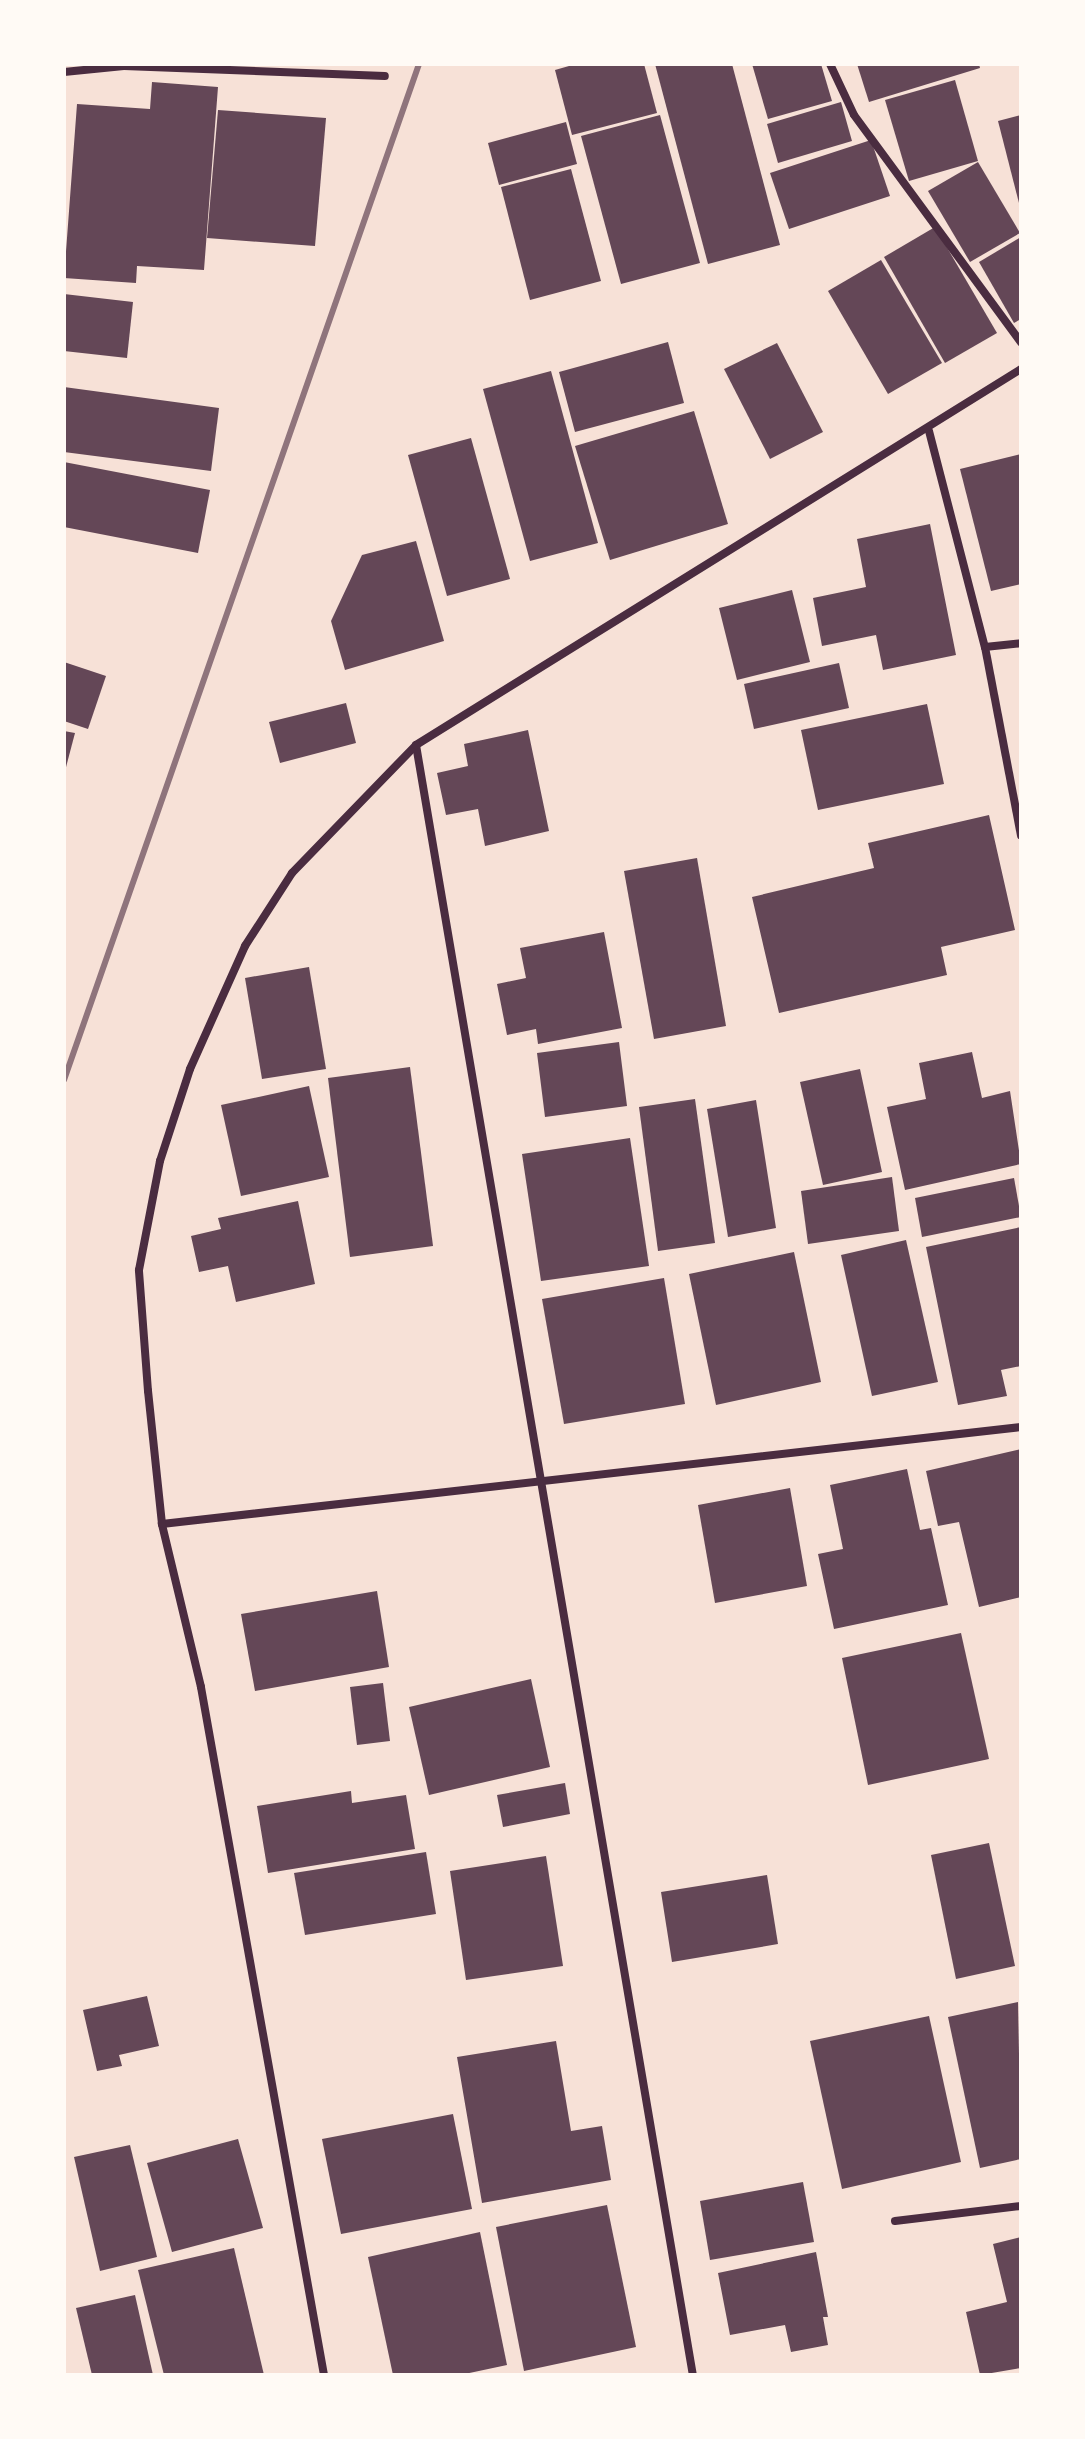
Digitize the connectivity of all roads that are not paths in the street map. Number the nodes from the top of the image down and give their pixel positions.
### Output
1 (830, 64) edge
2 (64, 72) edge
3 (385, 76) dead end
4 (1021, 342) edge
5 (1021, 369) edge
6 (929, 431) junction
7 (1021, 643) edge
8 (985, 647) junction
9 (416, 745) junction
10 (1021, 836) edge
11 (1021, 1427) edge
12 (544, 1478) junction
13 (162, 1524) junction
14 (1021, 2206) edge
15 (895, 2221) dead end
16 (324, 2375) edge
17 (693, 2375) edge

1 - 4 street
2 - 3 street
5 - 6 street
6 - 8 street
6 - 9 street
7 - 8 street
8 - 10 street
9 - 12 street
9 - 13 street
11 - 12 street
12 - 13 street
12 - 17 street
13 - 16 street
14 - 15 street

